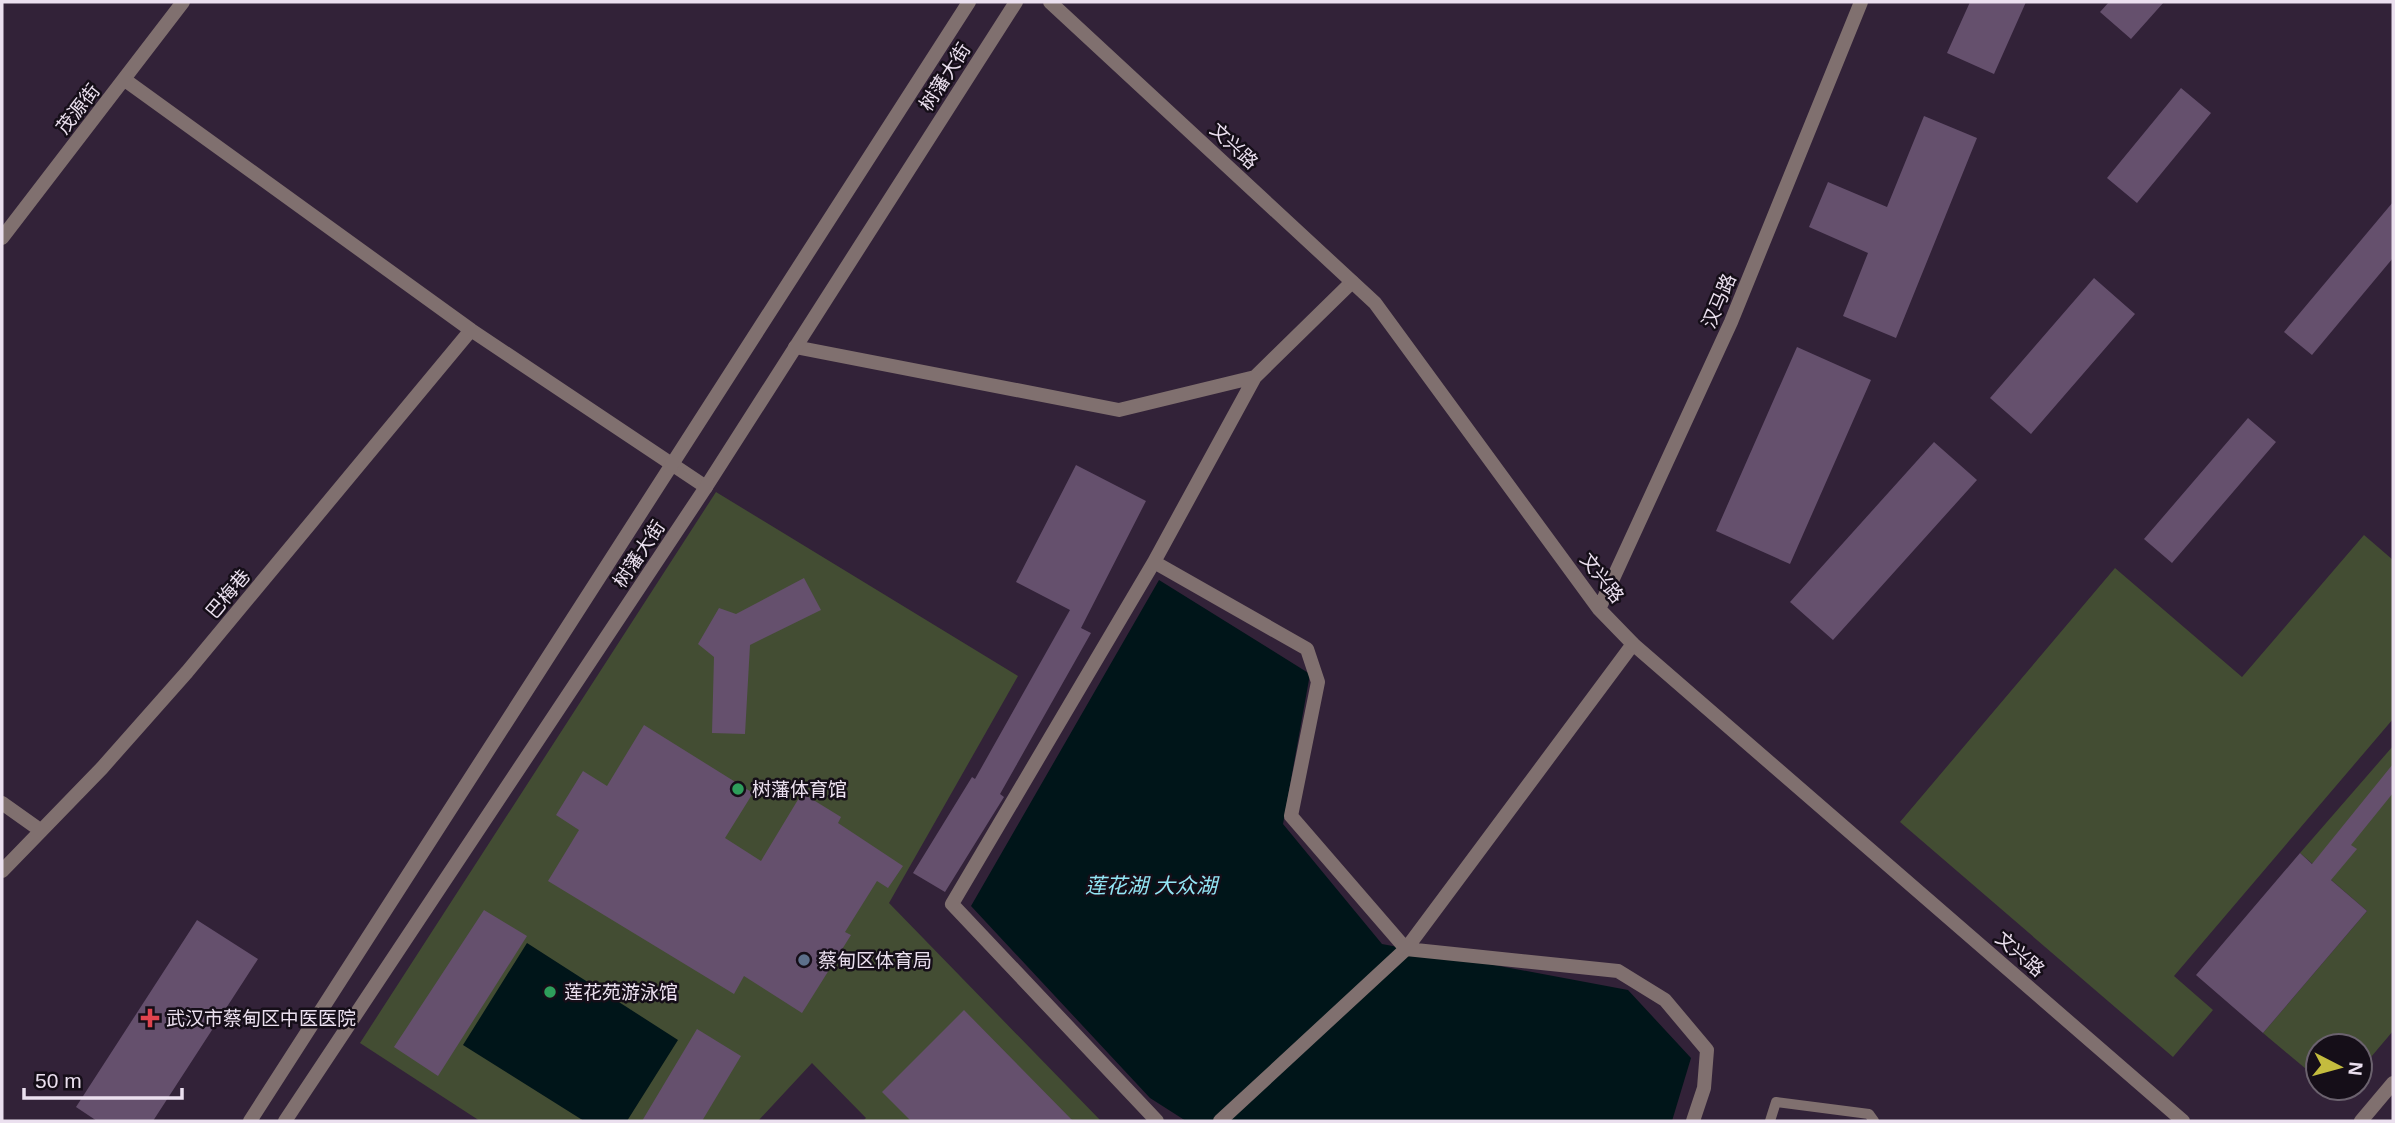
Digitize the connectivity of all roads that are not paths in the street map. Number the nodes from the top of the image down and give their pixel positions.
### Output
1 (184, 2) edge
2 (968, 2) edge
3 (1016, 2) edge
4 (1050, 2) edge
5 (1861, 2) edge
6 (125, 80) junction
7 (2, 238) edge
8 (1352, 282) junction
9 (471, 330) junction
10 (795, 347) junction
11 (1255, 377) junction
12 (671, 465) junction
13 (706, 487) junction
14 (1154, 562) junction
15 (1599, 609) junction
16 (1633, 644) junction
17 (2, 803) edge
18 (40, 830) junction
19 (2, 871) edge
20 (1406, 949) junction
21 (2393, 1083) edge
22 (250, 1121) edge
23 (285, 1121) edge
24 (1157, 1121) edge
25 (1220, 1121) edge
26 (1693, 1121) edge
27 (1770, 1121) edge
28 (1874, 1121) edge
29 (2183, 1121) edge
30 (2361, 1121) edge

1 - 6 street, 茂源街
2 - 12 street, 树藩大街
3 - 10 street, 树藩大街
4 - 8 street, 文兴路
5 - 15 street, 汉马路
6 - 7 street, 茂源街
6 - 9 street
8 - 11 street
8 - 15 street, 文兴路
9 - 12 street
9 - 18 street, 巴梅巷
10 - 11 street
10 - 13 street, 树藩大街
11 - 14 street
12 - 13 street
12 - 22 street, 树藩大街
13 - 23 street, 树藩大街
14 - 20 street
14 - 24 street
15 - 16 street, 文兴路
16 - 20 street
16 - 29 street, 文兴路
17 - 18 street
18 - 19 street, 巴梅巷
20 - 25 street
20 - 26 street
21 - 30 street
27 - 28 lane

